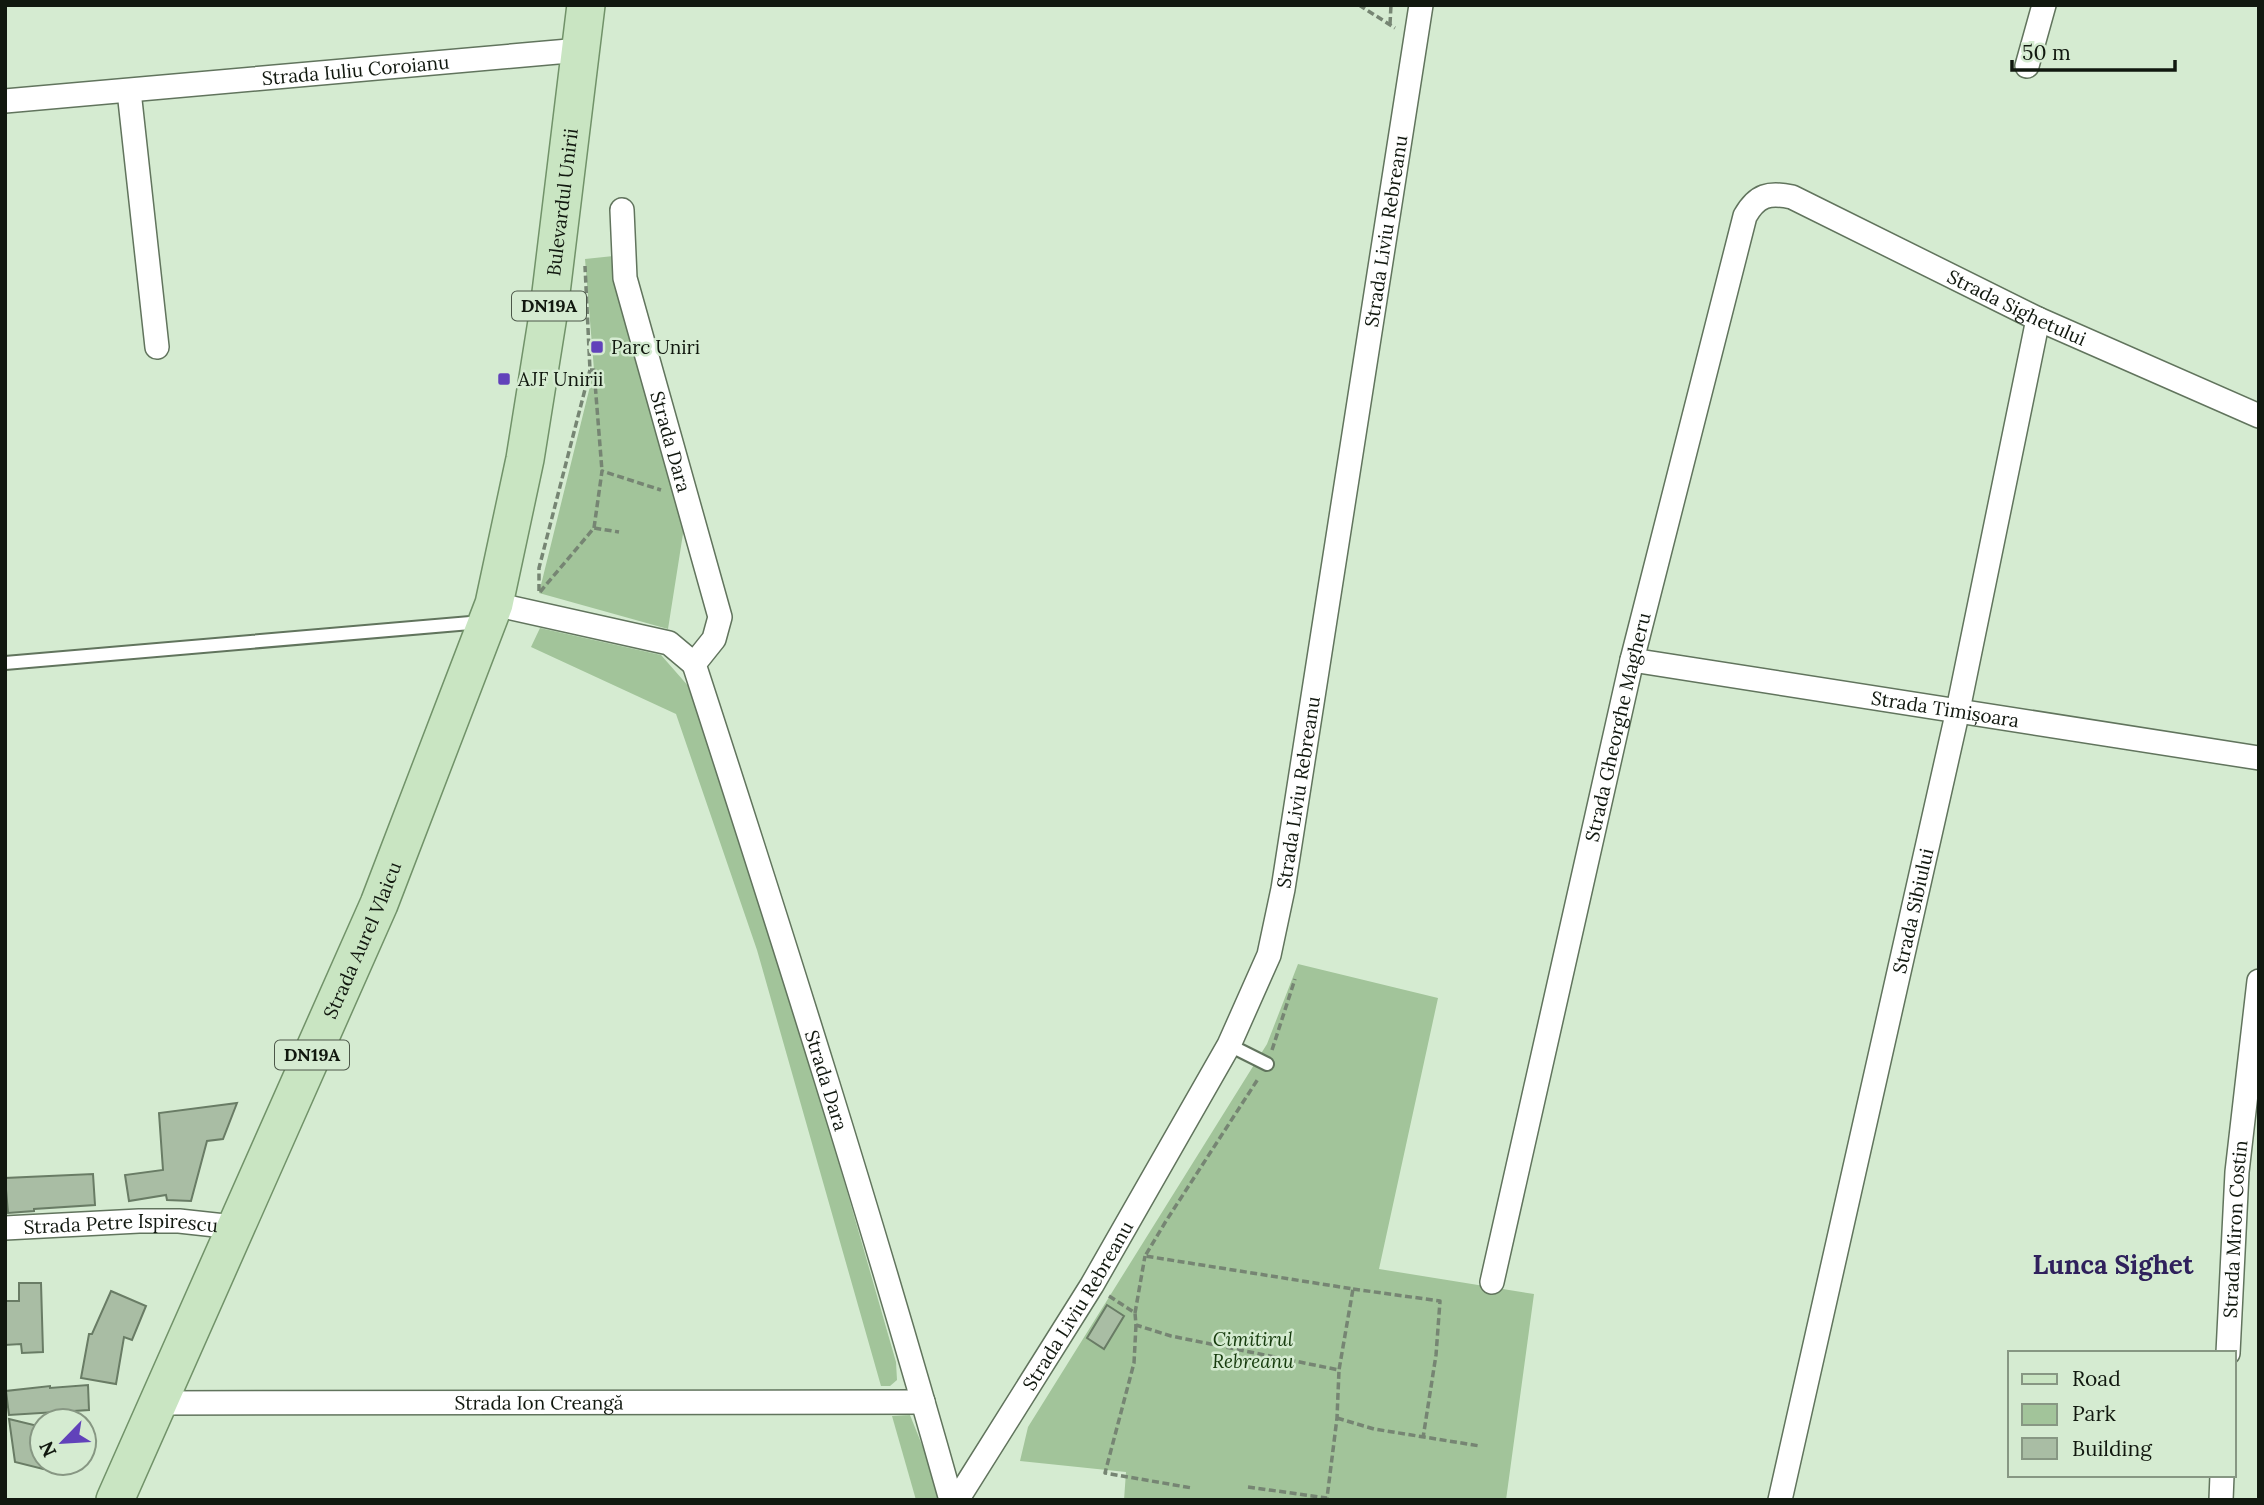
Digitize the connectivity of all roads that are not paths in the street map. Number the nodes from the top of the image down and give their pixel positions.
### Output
1 (586, 5) edge
2 (1421, 5) edge
3 (2044, 5) edge
4 (580, 50) junction
5 (2028, 66) dead end
6 (129, 91) junction
7 (5, 101) edge
8 (1777, 194) joint
9 (622, 210) dead end
10 (2038, 319) junction
11 (157, 347) dead end
12 (2259, 416) edge
13 (490, 613) junction
14 (1632, 660) junction
15 (5, 663) edge
16 (694, 664) junction
17 (1958, 710) junction
18 (2259, 758) edge
19 (2259, 981) edge
20 (1229, 1045) junction
21 (1267, 1064) road end
22 (234, 1227) junction
23 (5, 1228) edge
24 (1492, 1282) dead end
25 (2228, 1351) edge
26 (923, 1402) junction
27 (156, 1403) junction
28 (2222, 1477) edge
29 (114, 1500) edge
30 (951, 1500) edge
31 (957, 1500) edge
32 (1780, 1500) edge
33 (2221, 1500) edge

1 - 4 main road, Bulevardul Unirii / DN19A
2 - 20 street, Strada Liviu Rebreanu
3 - 5 street
4 - 6 street, Strada Iuliu Coroianu
4 - 13 main road, Bulevardul Unirii / DN19A
6 - 7 street, Strada Iuliu Coroianu
6 - 11 street
8 - 10 street, Strada Sighetului
8 - 14 street, Strada Gheorghe Magheru
9 - 16 street, Strada Dara
10 - 12 street, Strada Sighetului
10 - 17 street, Strada Sibiului
13 - 15 lane
13 - 16 street
13 - 22 main road, Strada Aurel Vlaicu / DN19A
14 - 17 street, Strada Timișoara
14 - 24 street, Strada Gheorghe Magheru
16 - 26 street, Strada Dara
17 - 18 street, Strada Timișoara
17 - 32 street, Strada Sibiului
19 - 25 street, Strada Miron Costin
20 - 21 lane
20 - 31 street, Strada Liviu Rebreanu
22 - 23 street, Strada Petre Ispirescu
22 - 27 main road, Strada Aurel Vlaicu / DN19A
26 - 27 street, Strada Ion Creangă
26 - 30 street, Strada Dara
27 - 29 main road, Strada Aurel Vlaicu / DN19A
28 - 33 street

